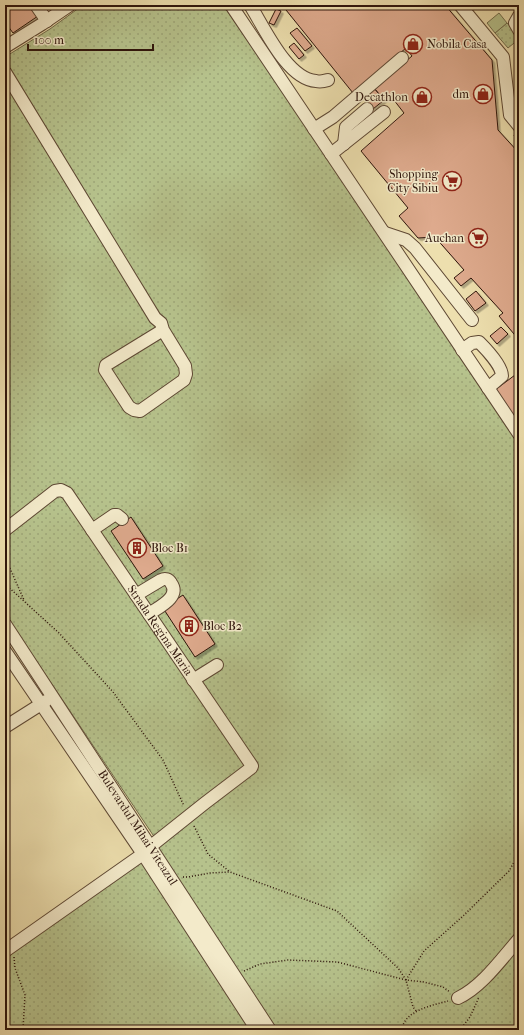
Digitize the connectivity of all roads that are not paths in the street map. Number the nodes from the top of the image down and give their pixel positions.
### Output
1 (36, 5) edge
2 (70, 5) edge
3 (231, 5) edge
4 (250, 5) edge
5 (460, 5) edge
6 (519, 16) edge
7 (47, 21) junction
8 (519, 30) edge
9 (5, 47) edge
10 (402, 58) dead end
11 (5, 67) edge
12 (5, 72) edge
13 (328, 80) dead end
14 (367, 109) dead end
15 (384, 112) dead end
16 (314, 129) junction
17 (516, 130) edge
18 (344, 144) junction
19 (331, 154) junction
20 (385, 233) junction
21 (472, 320) dead end
22 (162, 326) junction
23 (462, 350) junction
24 (488, 388) junction
25 (519, 434) edge
26 (122, 519) dead end
27 (5, 530) edge
28 (92, 530) junction
29 (136, 595) junction
30 (149, 614) junction
31 (5, 624) edge
32 (5, 651) edge
33 (217, 665) dead end
34 (193, 680) junction
35 (53, 697) junction
36 (41, 704) junction
37 (5, 727) edge
38 (147, 850) junction
39 (519, 939) edge
40 (9, 948) edge
41 (235, 982) junction
42 (458, 998) road end
43 (257, 1030) edge
44 (270, 1030) edge

1 - 7 street
2 - 7 street
3 - 16 street
4 - 13 street
5 - 17 street
6 - 8 street
7 - 9 street
10 - 16 street
11 - 22 street
12 - 22 street
14 - 18 street
15 - 18 street
16 - 19 street
18 - 19 street
19 - 20 street
20 - 21 street
20 - 23 street
22 - 22 street
23 - 24 street
23 - 24 street
24 - 25 street
26 - 28 street
27 - 28 street, Strada Regina Maria
28 - 29 street, Strada Regina Maria
29 - 30 street, Strada Regina Maria
29 - 30 street
30 - 34 street, Strada Regina Maria
31 - 35 street, Bulevardul Mihai Viteazul
32 - 36 street, Bulevardul Mihai Viteazul
33 - 34 street
34 - 38 street, Strada Regina Maria
35 - 36 street
35 - 38 street, Bulevardul Mihai Viteazul
36 - 37 street
36 - 38 street, Bulevardul Mihai Viteazul
38 - 40 street
38 - 41 street, Bulevardul Mihai Viteazul
38 - 41 street, Bulevardul Mihai Viteazul
39 - 42 street
41 - 43 street, Bulevardul Mihai Viteazul
41 - 44 street, Bulevardul Mihai Viteazul

